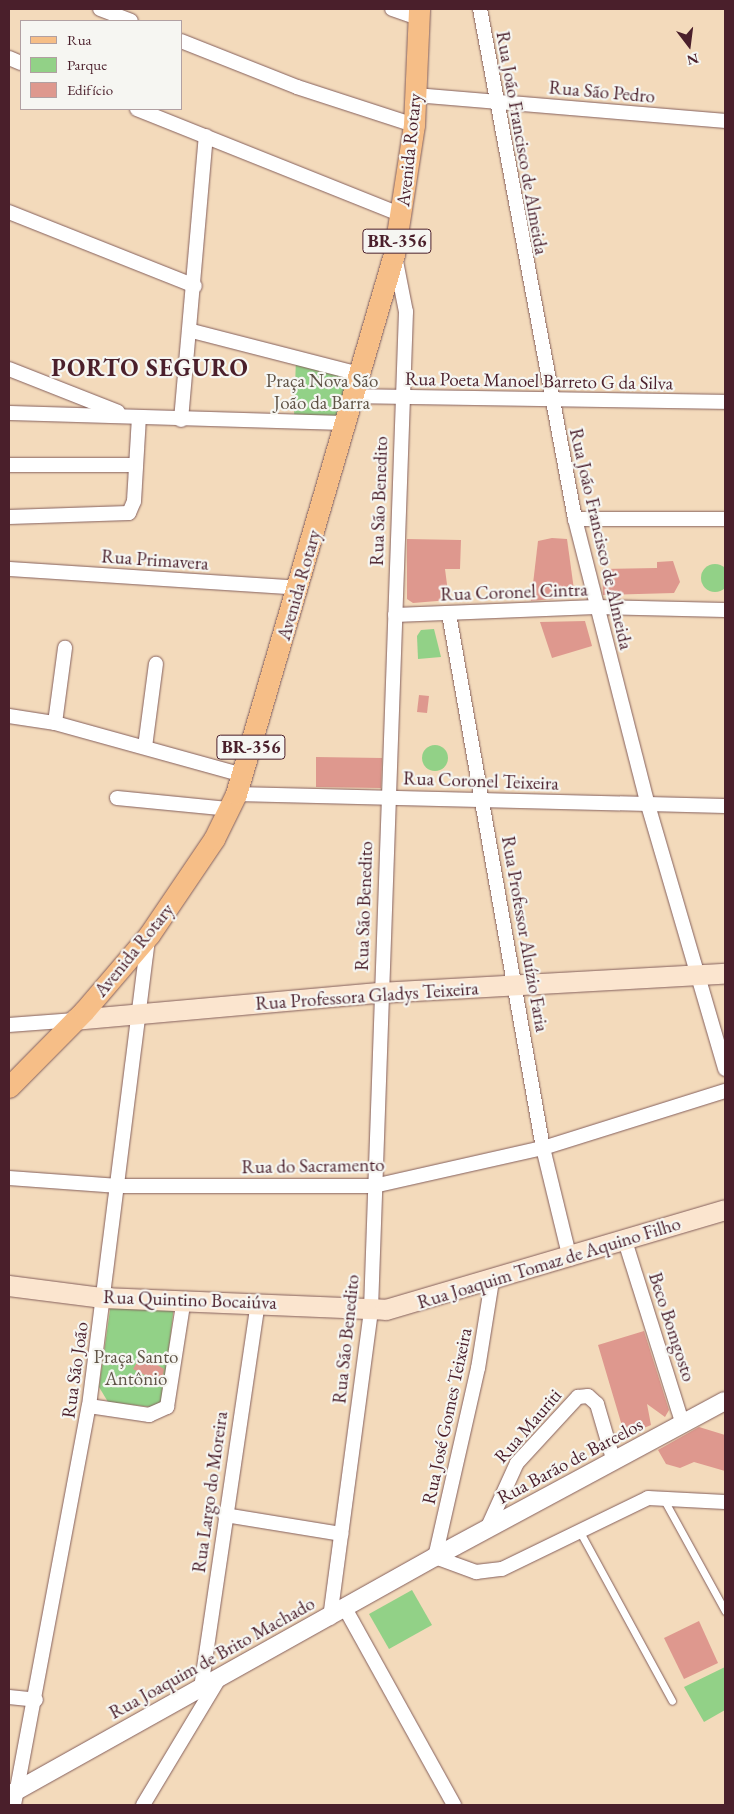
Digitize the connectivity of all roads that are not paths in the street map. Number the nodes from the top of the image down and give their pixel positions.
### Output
1 (100, 9) edge
2 (392, 9) edge
3 (480, 9) edge
4 (418, 14) edge
5 (129, 20) edge
6 (182, 41) edge
7 (416, 95) junction
8 (496, 101) junction
9 (140, 110) edge
10 (725, 121) edge
11 (414, 125) junction
12 (206, 136) junction
13 (9, 212) edge
14 (402, 215) junction
15 (394, 254) junction
16 (195, 286) junction
17 (192, 331) junction
18 (9, 369) edge
19 (360, 374) junction
20 (353, 396) junction
21 (401, 399) junction
22 (550, 402) junction
23 (725, 402) edge
24 (9, 413) edge
25 (134, 416) junction
26 (181, 420) junction
27 (345, 423) junction
28 (9, 465) edge
29 (136, 465) junction
30 (9, 517) edge
31 (575, 518) junction
32 (725, 519) edge
33 (9, 569) edge
34 (299, 588) junction
35 (596, 607) junction
36 (725, 610) edge
37 (449, 614) junction
38 (395, 615) junction
39 (65, 648) dead end
40 (156, 664) dead end
41 (9, 716) edge
42 (55, 723) junction
43 (144, 748) junction
44 (236, 793) junction
45 (387, 797) junction
46 (117, 798) dead end
47 (482, 801) junction
48 (648, 804) junction
49 (725, 806) edge
50 (149, 935) junction
51 (725, 974) edge
52 (701, 976) junction
53 (515, 987) junction
54 (380, 993) junction
55 (140, 1011) junction
56 (75, 1020) junction
57 (9, 1025) edge
58 (725, 1069) edge
59 (9, 1087) edge
60 (725, 1091) edge
61 (543, 1148) junction
62 (9, 1178) edge
63 (119, 1186) junction
64 (374, 1186) junction
65 (725, 1210) edge
66 (625, 1241) junction
67 (570, 1258) junction
68 (492, 1282) junction
69 (9, 1286) edge
70 (103, 1298) junction
71 (184, 1299) junction
72 (258, 1302) junction
73 (371, 1309) junction
74 (725, 1401) edge
75 (89, 1406) junction
76 (683, 1425) junction
77 (614, 1462) junction
78 (662, 1497) junction
79 (725, 1502) edge
80 (225, 1515) junction
81 (487, 1529) junction
82 (580, 1532) junction
83 (341, 1534) junction
84 (435, 1557) junction
85 (346, 1610) junction
86 (725, 1611) edge
87 (330, 1618) junction
88 (218, 1680) junction
89 (201, 1688) junction
90 (9, 1697) edge
91 (36, 1700) junction
92 (672, 1701) dead end
93 (13, 1797) edge
94 (143, 1805) edge
95 (454, 1805) edge

1 - 5 street
2 - 4 street
3 - 8 street, Rua João Francisco de Almeida
4 - 7 main road, Avenida Rotary / BR-356
6 - 11 street
7 - 8 street, Rua São Pedro
7 - 11 main road, Avenida Rotary / BR-356
8 - 10 street, Rua São Pedro
8 - 22 street, Rua João Francisco de Almeida
9 - 12 street
11 - 14 main road, Avenida Rotary / BR-356
12 - 14 street
12 - 16 street
13 - 16 street
14 - 15 main road, Avenida Rotary / BR-356
15 - 19 main road, Avenida Rotary / BR-356
15 - 21 street, Rua São Benedito
16 - 17 street
17 - 19 street
17 - 26 street
18 - 25 street
19 - 20 main road, Avenida Rotary / BR-356
20 - 21 street, Rua Poeta Manoel Barreto G da Silva
20 - 27 main road, Avenida Rotary / BR-356
21 - 22 street, Rua Poeta Manoel Barreto G da Silva
21 - 38 street, Rua São Benedito
22 - 23 street, Rua Poeta Manoel Barreto G da Silva
22 - 31 street, Rua João Francisco de Almeida
24 - 25 street
25 - 26 street
25 - 29 street
26 - 27 street
27 - 34 main road, Avenida Rotary / BR-356
28 - 29 street
29 - 30 street
31 - 32 street
31 - 35 street, Rua João Francisco de Almeida
33 - 34 street, Rua Primavera
34 - 44 main road, Avenida Rotary / BR-356
35 - 36 street, Rua Coronel Cintra
35 - 37 street, Rua Coronel Cintra
35 - 48 street, Rua João Francisco de Almeida
37 - 38 street, Rua Coronel Cintra
37 - 47 street, Rua Professor Aluízio Faria
38 - 45 street, Rua São Benedito
39 - 42 street
40 - 43 street
41 - 42 street
42 - 43 street
43 - 44 street
44 - 45 street, Rua Coronel Teixeira
44 - 46 street
44 - 50 main road, Avenida Rotary / BR-356
45 - 47 street, Rua Coronel Teixeira
45 - 54 street, Rua São Benedito
47 - 48 street, Rua Coronel Teixeira
47 - 53 street, Rua Professor Aluízio Faria
48 - 49 street, Rua Coronel Teixeira
48 - 52 street, Rua João Francisco de Almeida
50 - 55 street, Rua São João
50 - 56 main road, Avenida Rotary / BR-356
51 - 52 main road, Rua Professora Gladys Teixeira
52 - 53 main road, Rua Professora Gladys Teixeira
52 - 58 street, Rua João Francisco de Almeida
53 - 54 main road, Rua Professora Gladys Teixeira
53 - 61 street, Rua Professor Aluízio Faria
54 - 55 main road, Rua Professora Gladys Teixeira
54 - 64 street, Rua São Benedito
55 - 56 main road, Rua Professora Gladys Teixeira
55 - 63 street, Rua São João
56 - 57 street, Rua Professora Gladys Teixeira
56 - 59 main road, Avenida Rotary / BR-356
60 - 61 street, Rua do Sacramento
61 - 64 street, Rua do Sacramento
61 - 67 street, Rua Professor Aluízio Faria
62 - 63 street, Rua do Sacramento
63 - 64 street, Rua do Sacramento
63 - 70 street, Rua São João
64 - 73 street, Rua São Benedito
65 - 66 main road, Rua Joaquim Tomaz de Aquino Filho
66 - 67 main road, Rua Joaquim Tomaz de Aquino Filho
66 - 76 street, Beco Bomgosto
67 - 68 main road, Rua Joaquim Tomaz de Aquino Filho
68 - 73 main road, Rua Joaquim Tomaz de Aquino Filho
68 - 84 street, Rua José Gomes Teixeira
69 - 70 main road, Rua Quintino Bocaiúva
70 - 71 main road, Rua Quintino Bocaiúva
70 - 75 street, Rua São João
71 - 72 main road, Rua Quintino Bocaiúva
71 - 75 street
72 - 73 main road, Rua Quintino Bocaiúva
72 - 80 street, Rua Largo do Moreira
73 - 83 street, Rua São Benedito
74 - 76 street, Rua Barão de Barcelos
75 - 91 street, Rua São João
76 - 77 street, Rua Barão de Barcelos
77 - 81 street, Rua Barão de Barcelos
77 - 81 street, Rua Mauriti
78 - 79 street
78 - 82 street
78 - 86 lane
80 - 83 street
80 - 89 street, Rua Largo do Moreira
81 - 84 street, Rua Barão de Barcelos
82 - 84 street
82 - 92 lane
83 - 87 street, Rua São Benedito
84 - 85 street, Rua Joaquim de Brito Machado
85 - 87 street, Rua Joaquim de Brito Machado
85 - 95 street
87 - 88 street, Rua Joaquim de Brito Machado
88 - 89 street, Rua Joaquim de Brito Machado
88 - 94 street
89 - 93 street, Rua Joaquim de Brito Machado
90 - 91 street
91 - 93 street, Rua São João

